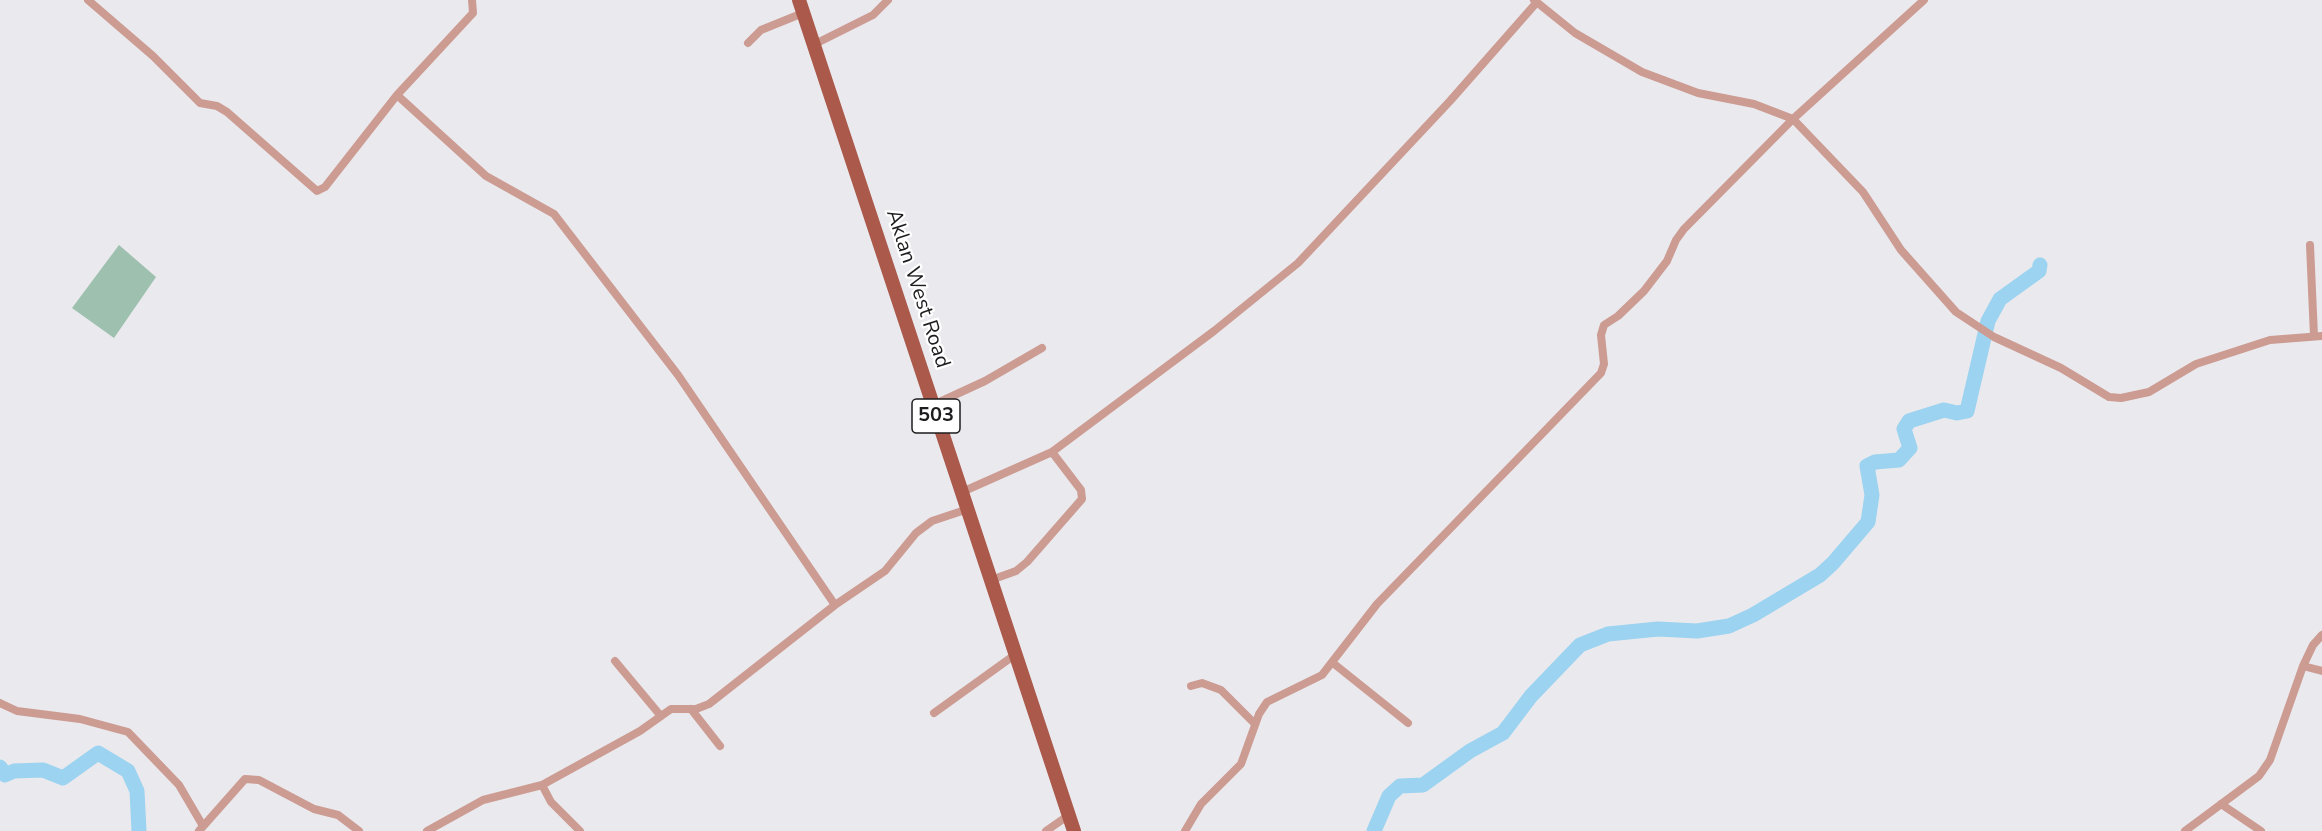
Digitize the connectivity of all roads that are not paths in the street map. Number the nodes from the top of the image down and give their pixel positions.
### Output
1 (88, 0) edge
2 (472, 0) edge
3 (888, 0) edge
4 (1924, 0) edge
5 (1535, 1) edge
6 (801, 7) edge
7 (748, 43) dead end
8 (813, 45) junction
9 (397, 95) junction
10 (1793, 119) junction
11 (2310, 245) dead end
12 (2318, 336) edge
13 (1042, 348) dead end
14 (933, 405) junction
15 (1052, 452) junction
16 (962, 492) junction
17 (968, 509) junction
18 (991, 580) junction
19 (835, 604) junction
20 (2322, 635) edge
21 (1016, 654) junction
22 (615, 661) dead end
23 (1333, 663) junction
24 (2302, 666) junction
25 (2322, 670) edge
26 (1191, 686) dead end
27 (0, 704) edge
28 (691, 709) junction
29 (934, 713) dead end
30 (660, 715) junction
31 (1408, 723) dead end
32 (1255, 724) junction
33 (720, 746) dead end
34 (542, 785) junction
35 (2221, 804) junction
36 (1069, 815) junction
37 (201, 829) edge
38 (359, 831) edge
39 (427, 831) edge
40 (580, 831) edge
41 (1046, 831) edge
42 (1074, 831) edge
43 (1185, 831) edge
44 (2186, 831) edge
45 (2261, 831) edge

1 - 9 street
2 - 9 street
3 - 8 street
4 - 10 street
5 - 10 street
5 - 15 street
6 - 7 street
6 - 8 main road, Aklan West Road / 503
8 - 14 main road, Aklan West Road / 503
9 - 19 street
10 - 12 street
10 - 23 street
11 - 12 street
13 - 14 street
14 - 16 main road, Aklan West Road / 503
15 - 16 street
15 - 18 street
16 - 17 main road, Aklan West Road / 503
17 - 18 main road, Aklan West Road / 503
17 - 19 street
18 - 21 main road, Aklan West Road / 503
19 - 28 street
20 - 24 street
21 - 29 street
21 - 36 main road, Aklan West Road / 503
22 - 30 street
23 - 31 street
23 - 32 street
24 - 25 street
24 - 35 street
26 - 32 street
27 - 37 street
28 - 30 street
28 - 33 street
30 - 34 street
32 - 43 street
34 - 39 street
34 - 40 street
35 - 44 street
35 - 45 street
36 - 41 street
36 - 42 main road, Aklan West Road / 503
37 - 38 street

